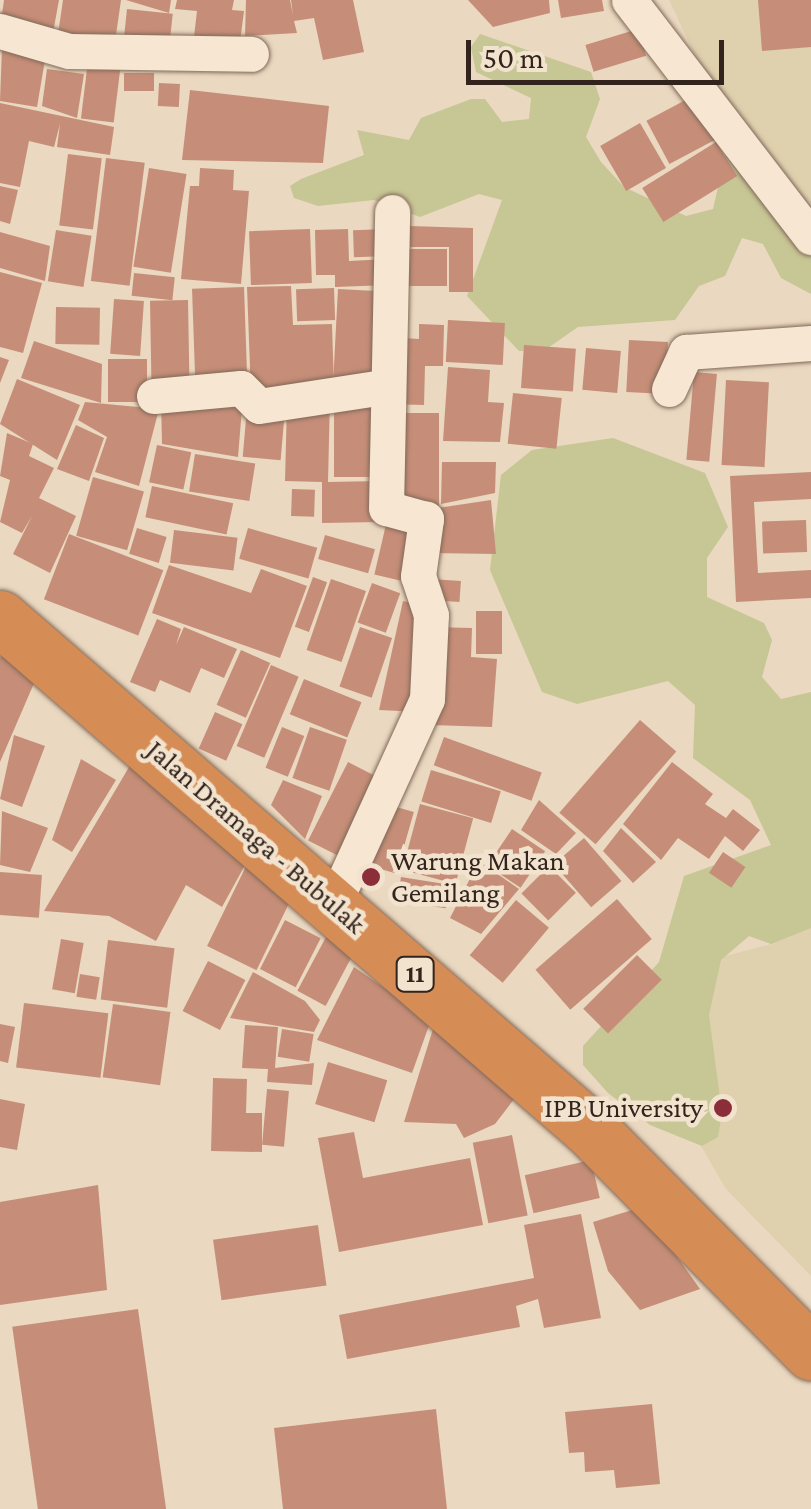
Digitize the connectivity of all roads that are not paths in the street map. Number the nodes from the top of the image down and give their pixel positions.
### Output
1 (629, 0) edge
2 (0, 31) edge
3 (251, 54) dead end
4 (392, 212) dead end
5 (811, 237) edge
6 (811, 343) edge
7 (383, 387) junction
8 (669, 389) dead end
9 (154, 396) dead end
10 (0, 618) edge
11 (334, 903) junction
12 (811, 1352) edge

1 - 5 street
2 - 3 street
4 - 7 street
6 - 8 street
7 - 9 street
7 - 11 street
10 - 11 highway, Jalan Dramaga - Bubulak / 11
11 - 12 highway, Jalan Dramaga - Bubulak / 11

